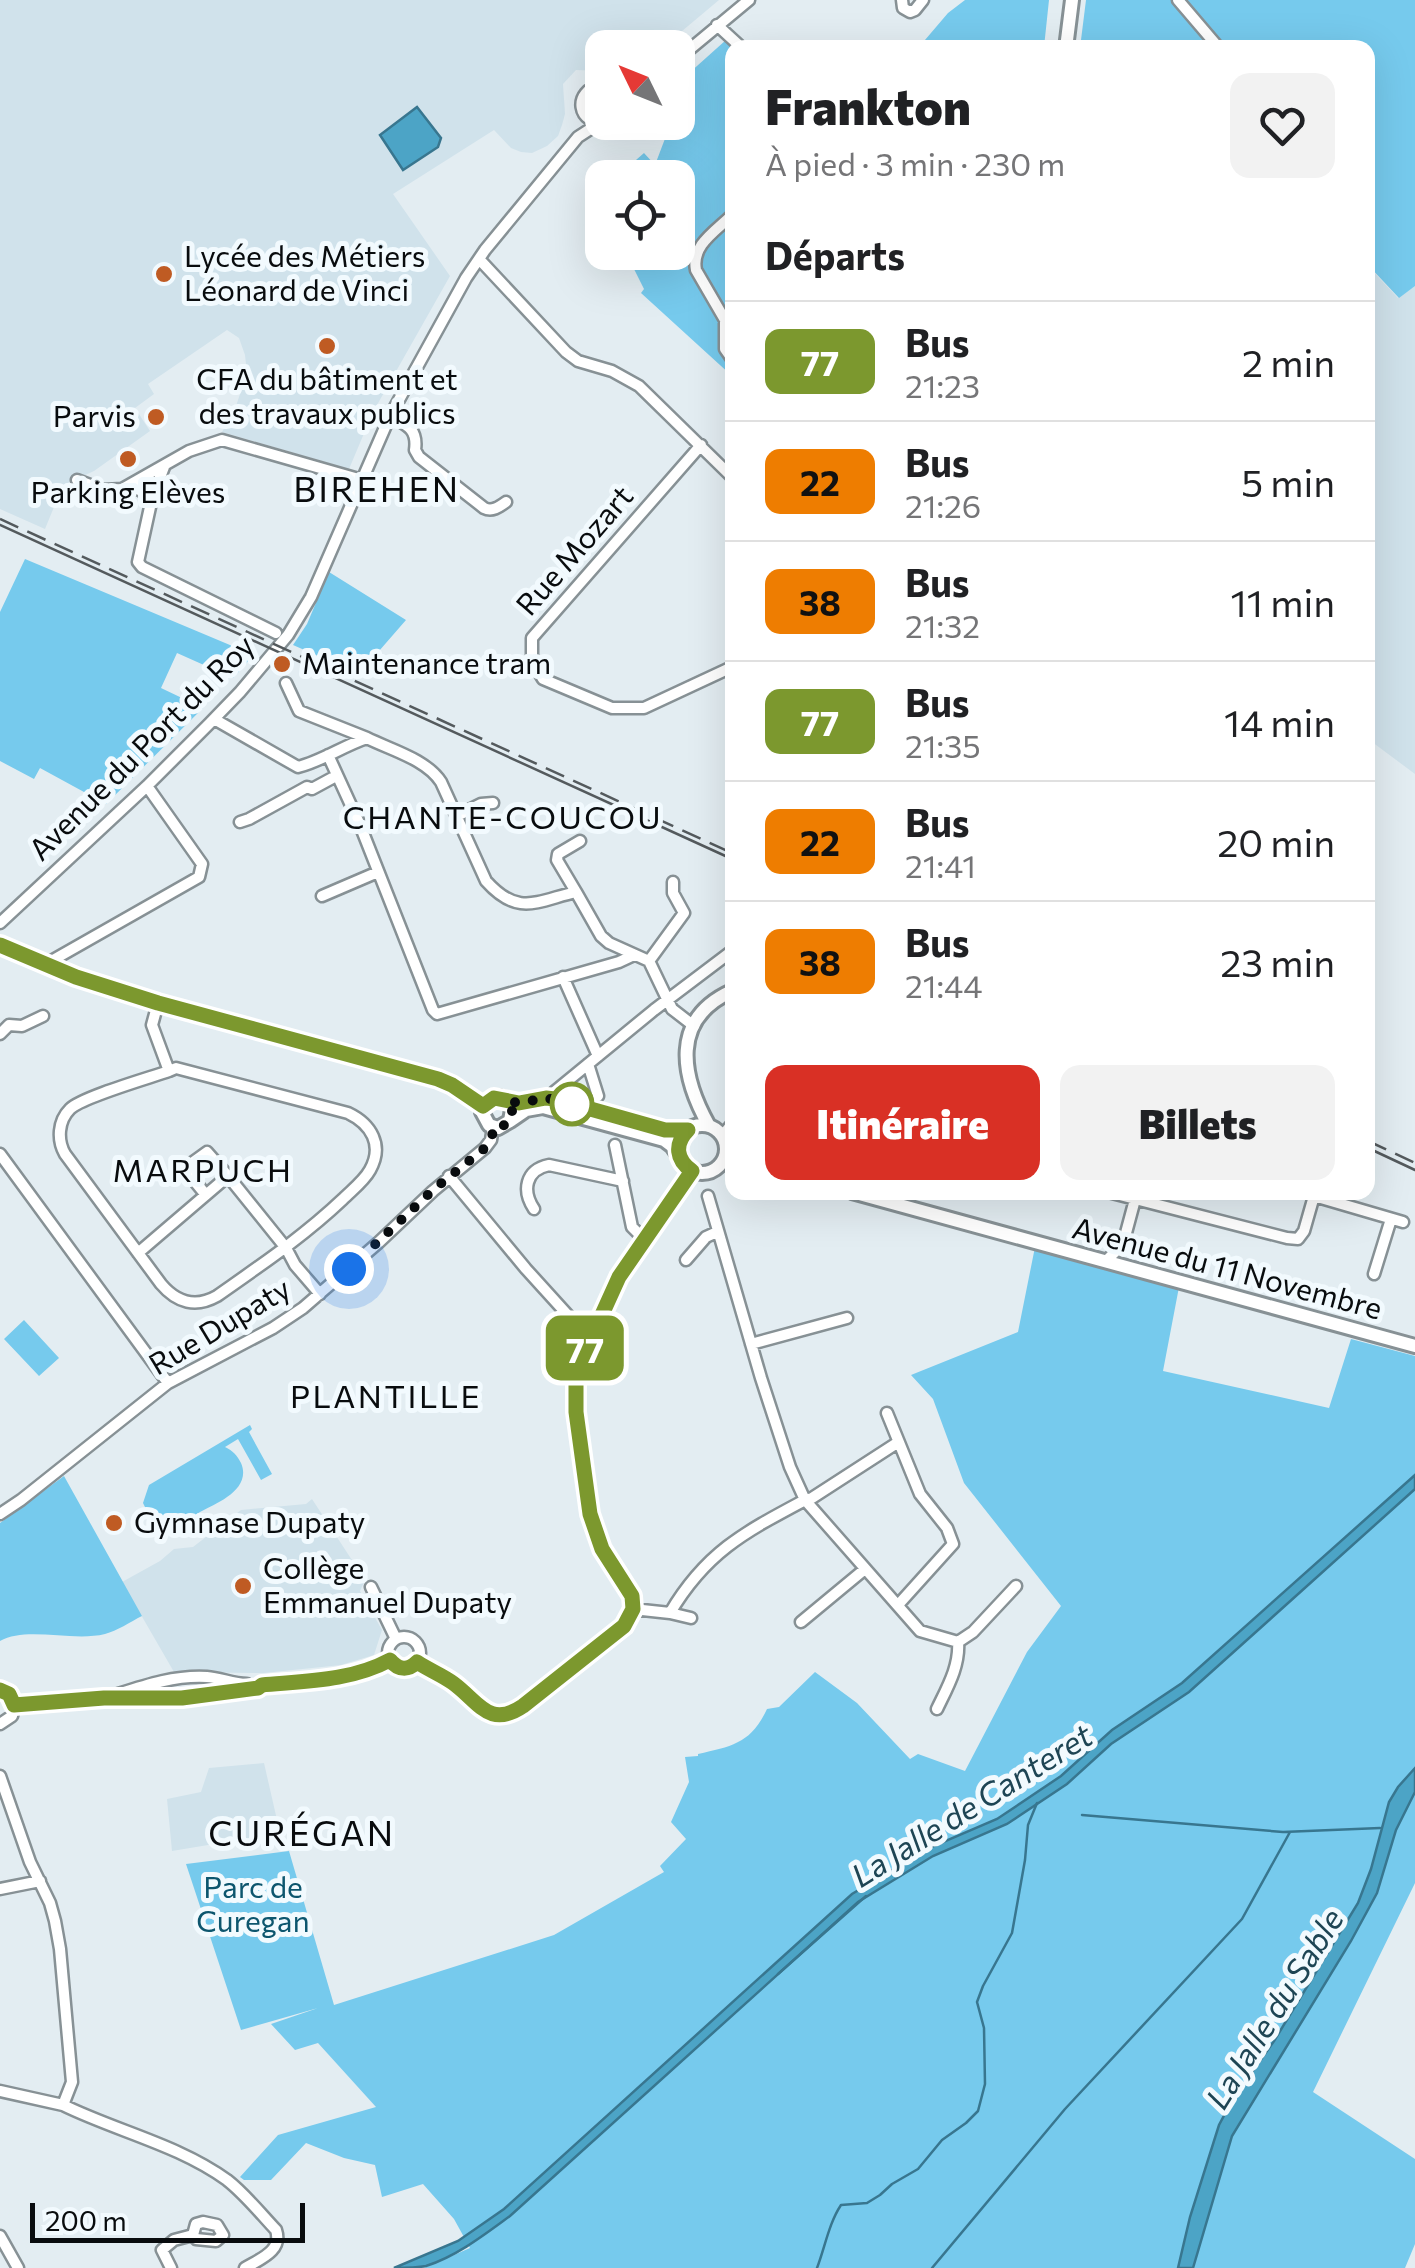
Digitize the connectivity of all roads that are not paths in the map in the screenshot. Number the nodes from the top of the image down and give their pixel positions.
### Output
1 (749, 0) edge
2 (902, 0) edge
3 (923, 0) edge
4 (1072, 0) edge
5 (1178, 0) edge
6 (716, 25) junction
7 (733, 40) edge
8 (1067, 40) edge
9 (1212, 40) edge
10 (695, 44) edge
11 (585, 94) edge
12 (583, 112) junction
13 (585, 114) edge
14 (585, 133) edge
15 (578, 137) junction
16 (725, 223) edge
17 (479, 259) junction
18 (725, 320) edge
19 (725, 320) edge
20 (725, 349) edge
21 (390, 416) junction
22 (701, 445) junction
23 (164, 466) junction
24 (725, 469) edge
25 (77, 480) dead end
26 (362, 480) junction
27 (122, 490) junction
28 (152, 498) junction
29 (506, 502) dead end
30 (276, 633) dead end
31 (725, 669) edge
32 (286, 683) dead end
33 (214, 719) junction
34 (366, 738) junction
35 (328, 755) junction
36 (298, 767) junction
37 (336, 776) junction
38 (147, 786) junction
39 (307, 788) junction
40 (492, 803) dead end
41 (457, 816) junction
42 (240, 822) dead end
43 (580, 840) dead end
44 (378, 872) junction
45 (673, 882) dead end
46 (576, 892) junction
47 (322, 896) dead end
48 (0, 922) edge
49 (0, 945) edge
50 (634, 954) junction
51 (725, 956) edge
52 (649, 961) junction
53 (46, 964) junction
54 (563, 977) junction
55 (725, 995) edge
56 (668, 1000) junction
57 (158, 1003) junction
58 (43, 1016) dead end
59 (694, 1026) junction
60 (0, 1034) edge
61 (593, 1060) junction
62 (169, 1071) junction
63 (554, 1092) dead end
64 (598, 1096) dead end
65 (694, 1096) junction
66 (508, 1101) junction
67 (483, 1106) junction
68 (510, 1122) junction
69 (710, 1126) junction
70 (494, 1127) junction
71 (691, 1128) junction
72 (725, 1138) edge
73 (615, 1145) dead end
74 (0, 1154) edge
75 (679, 1156) junction
76 (725, 1166) edge
77 (692, 1171) junction
78 (228, 1176) junction
79 (449, 1176) junction
80 (623, 1181) junction
81 (206, 1196) junction
82 (708, 1196) dead end
83 (881, 1200) edge
84 (1135, 1200) edge
85 (1150, 1200) edge
86 (1313, 1200) edge
87 (1334, 1200) edge
88 (534, 1209) dead end
89 (717, 1232) junction
90 (644, 1240) junction
91 (1123, 1244) junction
92 (286, 1248) junction
93 (138, 1253) junction
94 (686, 1260) dead end
95 (1106, 1262) junction
96 (1134, 1269) junction
97 (1374, 1274) dead end
98 (320, 1294) junction
99 (847, 1318) dead end
100 (592, 1333) junction
101 (750, 1344) junction
102 (1415, 1346) edge
103 (168, 1384) junction
104 (887, 1413) dead end
105 (897, 1443) junction
106 (806, 1500) junction
107 (0, 1514) edge
108 (865, 1569) junction
109 (371, 1586) dead end
110 (1016, 1586) dead end
111 (898, 1605) junction
112 (633, 1609) junction
113 (670, 1613) junction
114 (690, 1618) dead end
115 (801, 1622) dead end
116 (396, 1639) junction
117 (958, 1642) junction
118 (390, 1660) junction
119 (417, 1662) junction
120 (210, 1678) junction
121 (158, 1682) junction
122 (262, 1685) junction
123 (0, 1690) edge
124 (211, 1693) junction
125 (104, 1698) junction
126 (157, 1699) junction
127 (14, 1705) junction
128 (937, 1709) dead end
129 (0, 1724) edge
130 (0, 1776) edge
131 (40, 1880) junction
132 (0, 1889) edge
133 (0, 2091) edge
134 (64, 2104) junction
135 (193, 2235) dead end
136 (0, 2236) edge
137 (18, 2268) edge
138 (171, 2268) edge
139 (245, 2268) edge

1 - 6 street
2 - 3 street
4 - 8 main road
5 - 9 street
6 - 7 street
6 - 10 street
11 - 12 street, Avenue du Port du Roy
12 - 13 street, Avenue du Port du Roy
12 - 15 street, Avenue du Port du Roy
14 - 15 street, Avenue du Port du Roy
15 - 17 street, Avenue du Port du Roy
16 - 18 street
17 - 21 street, Avenue du Port du Roy
17 - 22 street
19 - 20 street
21 - 26 street, Avenue du Port du Roy
21 - 29 street
22 - 24 street
22 - 31 street, Rue Mozart
23 - 26 street
23 - 27 street
23 - 28 street
25 - 27 street
26 - 33 street, Avenue du Port du Roy
27 - 28 street
28 - 30 street
32 - 34 street
33 - 36 street
33 - 38 street, Avenue du Port du Roy
34 - 35 street
34 - 41 street
35 - 36 street
35 - 37 street
36 - 39 street
37 - 39 street
37 - 44 street
38 - 48 street, Avenue du Port du Roy
38 - 53 street
39 - 42 street
40 - 41 street
41 - 46 street
43 - 46 street
44 - 47 street
44 - 54 street
45 - 52 street
46 - 50 street
49 - 53 main road
50 - 52 street
50 - 54 street
51 - 56 street
52 - 56 street
53 - 57 main road
54 - 61 street
55 - 59 main road
56 - 59 street
56 - 61 street
57 - 62 street
57 - 67 main road
58 - 60 street
59 - 65 main road
61 - 63 street
61 - 64 street
62 - 92 street
62 - 93 street
65 - 69 main road
65 - 71 main road
66 - 67 main road
66 - 68 main road
66 - 71 main road
67 - 70 main road
68 - 70 main road
68 - 75 main road
69 - 71 main road
69 - 72 main road
70 - 79 street, Rue Dupaty
71 - 75 main road
73 - 80 street
74 - 103 street
75 - 77 main road
76 - 77 main road
77 - 90 street
78 - 81 street
78 - 81 street
78 - 92 street
79 - 98 street, Rue Dupaty
79 - 100 street
80 - 88 street
80 - 90 street
81 - 93 street
82 - 89 street
83 - 95 main road, Avenue du 11 Novembre
84 - 91 street
85 - 86 street
87 - 97 street
89 - 94 street
89 - 101 street
90 - 100 street
91 - 95 street
91 - 96 street
92 - 93 street
92 - 98 street
95 - 96 main road, Avenue du 11 Novembre
96 - 102 main road, Avenue du 11 Novembre
98 - 103 street, Rue Dupaty
99 - 101 street
100 - 112 street
101 - 106 street
103 - 107 street, Rue Dupaty
104 - 105 street
105 - 106 street
105 - 111 street
106 - 108 street
106 - 113 street
108 - 111 street
108 - 115 street
109 - 116 street
110 - 117 street
111 - 117 street
112 - 113 street
112 - 119 street
113 - 114 street
116 - 118 street
116 - 119 street
117 - 128 street
118 - 119 street
118 - 122 street
120 - 121 street
120 - 122 street
120 - 124 street
121 - 125 street
121 - 126 street
122 - 124 street
123 - 127 street
124 - 126 street
125 - 126 street
125 - 127 street
127 - 129 street
130 - 131 street
131 - 132 street
131 - 134 street
133 - 134 street
134 - 139 street
135 - 138 street
136 - 137 street

